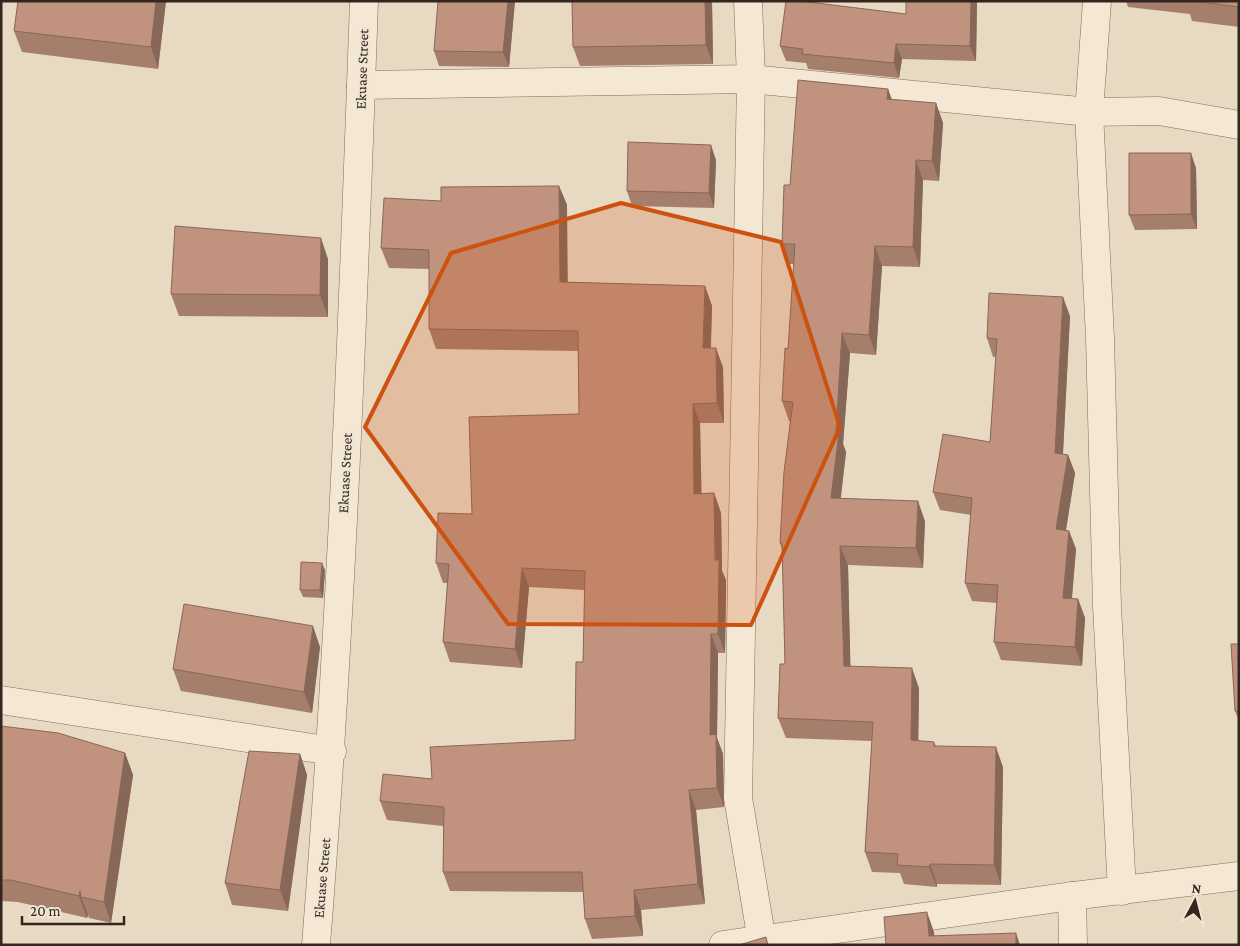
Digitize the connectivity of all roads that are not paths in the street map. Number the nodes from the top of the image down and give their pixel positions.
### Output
1 (364, 1) edge
2 (748, 1) edge
3 (1097, 1) edge
4 (751, 80) junction
5 (361, 85) junction
6 (1089, 112) junction
7 (1239, 125) edge
8 (1, 700) edge
9 (332, 750) junction
10 (1239, 876) edge
11 (1122, 890) junction
12 (1072, 896) junction
13 (762, 941) junction
14 (316, 945) edge
15 (723, 945) edge
16 (1073, 945) edge

1 - 5 street, Ekuase Street
2 - 4 street
3 - 6 street
4 - 5 street
4 - 6 street
4 - 13 street
5 - 9 street, Ekuase Street
6 - 7 street
6 - 11 street
8 - 9 street
9 - 14 street, Ekuase Street
10 - 11 street
11 - 12 street
12 - 13 street
12 - 16 street
13 - 15 street

